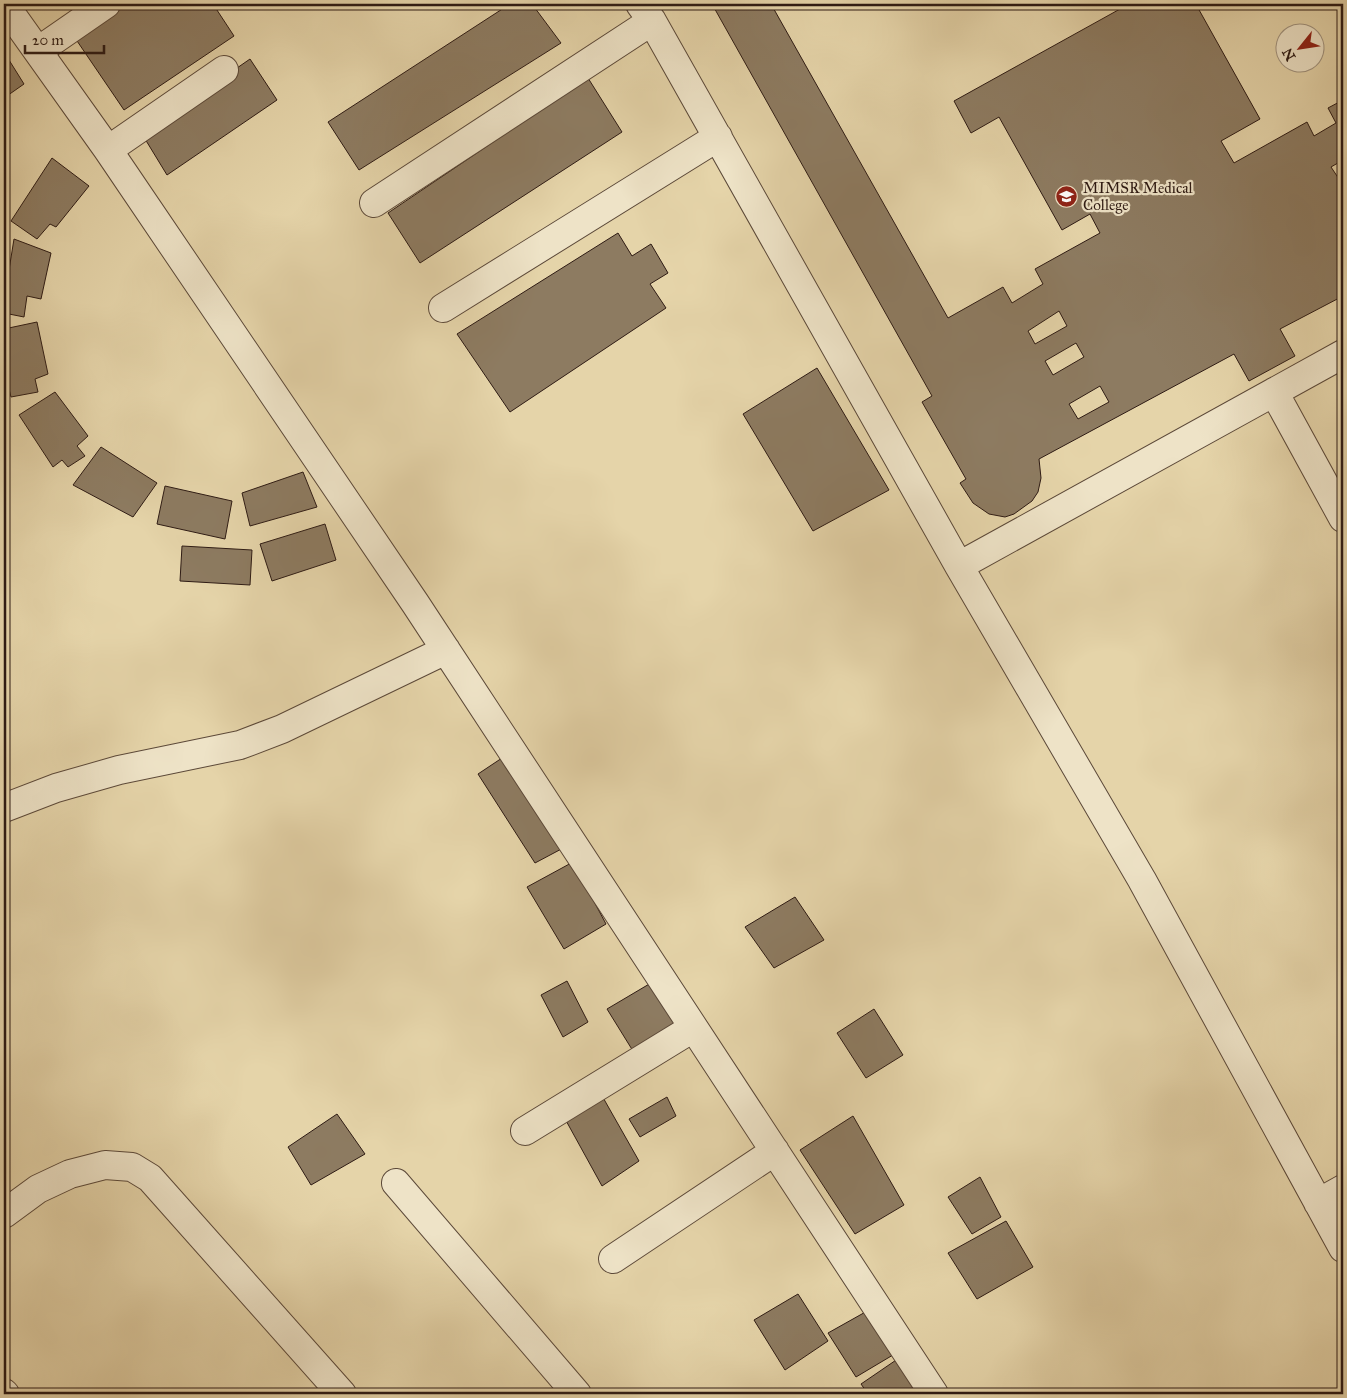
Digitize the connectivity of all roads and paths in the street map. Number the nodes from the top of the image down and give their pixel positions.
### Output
1 (4, 4) edge
2 (106, 4) edge
3 (646, 12) edge
4 (38, 51) junction
5 (224, 70) dead end
6 (718, 137) junction
7 (108, 150) junction
8 (374, 203) dead end
9 (444, 308) dead end
10 (1343, 354) edge
11 (1274, 392) junction
12 (1343, 518) edge
13 (959, 566) junction
14 (446, 650) junction
15 (4, 808) edge
16 (694, 1028) junction
17 (526, 1131) dead end
18 (775, 1151) junction
19 (396, 1183) dead end
20 (1343, 1189) edge
21 (1318, 1202) junction
22 (4, 1214) edge
23 (1343, 1248) edge
24 (613, 1259) dead end
25 (342, 1394) edge
26 (577, 1394) edge
27 (934, 1394) edge

1 - 4 street
2 - 4 street
3 - 6 street
3 - 8 street
4 - 7 street
5 - 7 street
6 - 9 street
6 - 13 street
7 - 14 street
10 - 11 street
11 - 12 street
11 - 13 street
13 - 21 street
14 - 15 street
14 - 16 street
16 - 17 street
16 - 18 street
18 - 24 street
18 - 27 street
19 - 26 street
20 - 21 street
21 - 23 street
22 - 25 street

